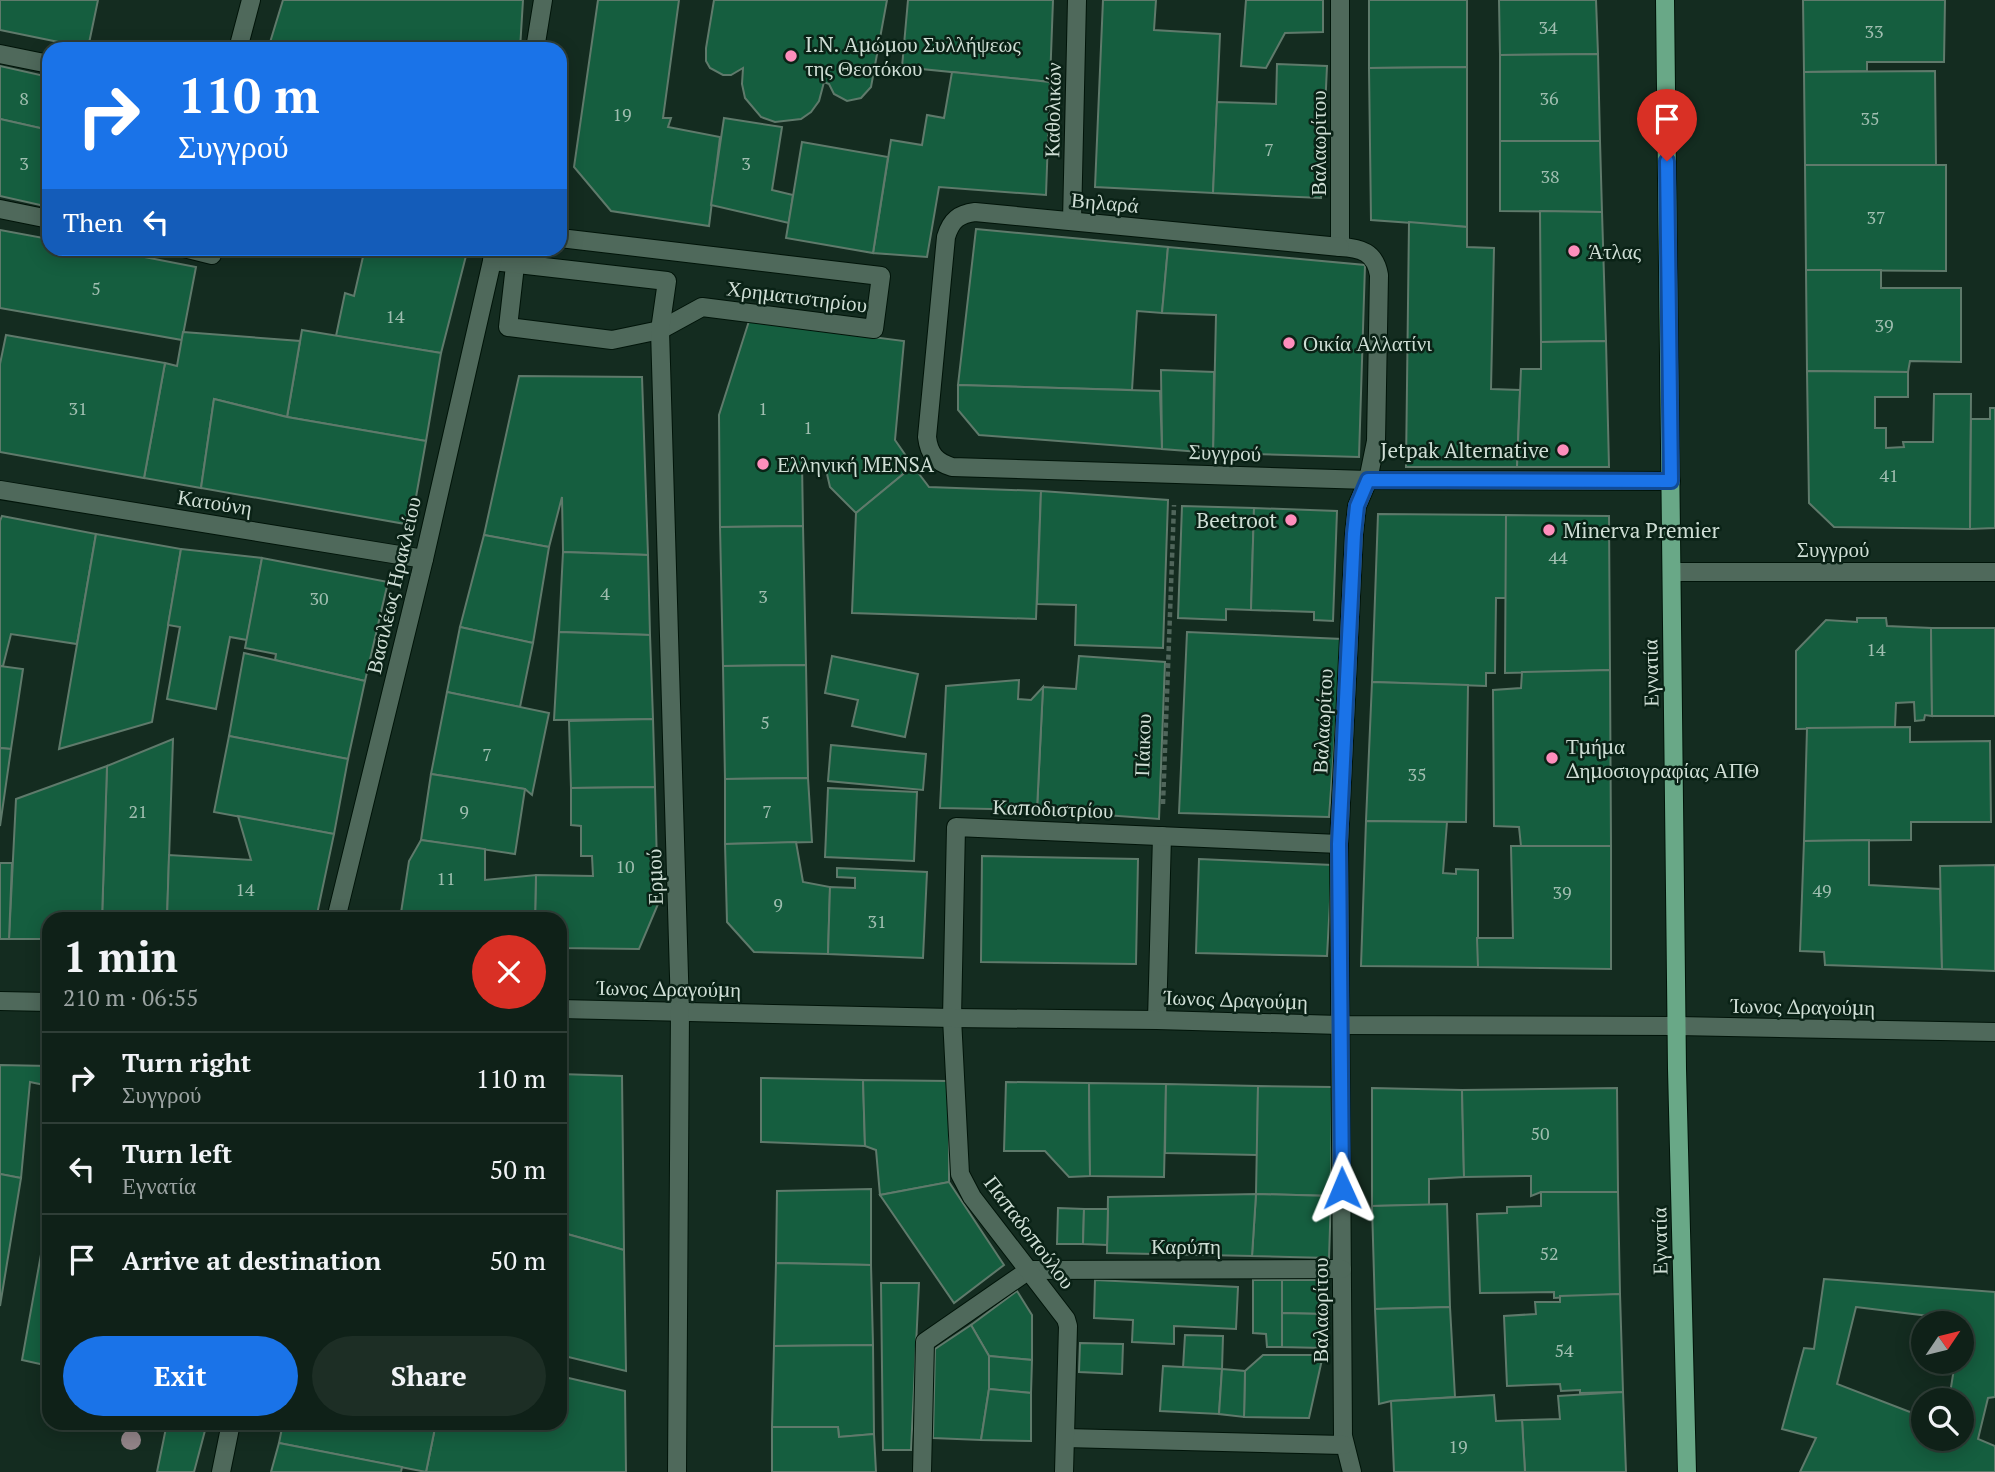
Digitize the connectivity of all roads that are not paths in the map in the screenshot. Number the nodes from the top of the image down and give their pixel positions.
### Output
1 (251, 0) edge
2 (544, 0) edge
3 (1077, 0) edge
4 (1340, 0) edge
5 (1665, 0) edge
6 (240, 42) edge
7 (536, 42) edge
8 (0, 54) edge
9 (42, 63) edge
10 (0, 209) edge
11 (42, 218) edge
12 (1072, 221) junction
13 (567, 239) edge
14 (1340, 247) junction
15 (493, 256) edge
16 (516, 256) edge
17 (940, 306) joint
18 (660, 330) junction
19 (1368, 480) junction
20 (1671, 481) junction
21 (0, 490) edge
22 (424, 559) junction
23 (1672, 572) junction
24 (1995, 572) edge
25 (1162, 836) junction
26 (1339, 844) junction
27 (338, 912) edge
28 (0, 1001) edge
29 (42, 1002) edge
30 (567, 1009) edge
31 (680, 1010) junction
32 (952, 1018) junction
33 (1157, 1020) junction
34 (1340, 1025) junction
35 (1677, 1026) junction
36 (1995, 1032) edge
37 (1342, 1269) junction
38 (1029, 1270) junction
39 (230, 1430) edge
40 (1065, 1438) junction
41 (1344, 1445) junction
42 (221, 1472) edge
43 (677, 1472) edge
44 (922, 1472) edge
45 (1064, 1472) edge
46 (1352, 1472) edge
47 (1687, 1472) edge

1 - 6 street
2 - 7 street
3 - 12 street, Καθολικών
4 - 14 street, Βαλαωρίτου
5 - 20 main road, Εγνατία
8 - 9 street
10 - 11 street
12 - 14 street, Βηλαρά
12 - 17 street, Βηλαρά
13 - 18 street, Χρηματιστηρίου
14 - 19 street, Βαλαωρίτου
15 - 22 street, Βασιλέως Ηρακλείου
16 - 18 street, Ερμού
16 - 18 street, Χρηματιστηρίου
17 - 19 street, Συγγρού
18 - 31 street, Ερμού
19 - 20 street, Συγγρού
19 - 26 street, Βαλαωρίτου
20 - 23 main road, Εγνατία
21 - 22 street, Κατούνη
22 - 27 street, Βασιλέως Ηρακλείου
23 - 24 street, Συγγρού
23 - 35 main road, Εγνατία
25 - 26 street, Καποδιστρίου
25 - 32 street, Καποδιστρίου
25 - 33 street
26 - 34 street, Βαλαωρίτου
28 - 29 street
30 - 31 street, Ίωνος Δραγούμη
31 - 32 street, Ίωνος Δραγούμη
31 - 43 street, Ερμού
32 - 33 street, Ίωνος Δραγούμη
32 - 38 street, Παπαδοπούλου
33 - 34 street, Ίωνος Δραγούμη
34 - 35 street, Ίωνος Δραγούμη
34 - 37 street, Βαλαωρίτου
35 - 36 street, Ίωνος Δραγούμη
35 - 47 main road, Εγνατία
37 - 38 street, Καρύπη
37 - 41 street, Βαλαωρίτου
38 - 40 street, Παπαδοπούλου
38 - 44 street
39 - 42 street
40 - 41 street
40 - 45 street, Παπαδοπούλου
41 - 46 street, Βαλαωρίτου

